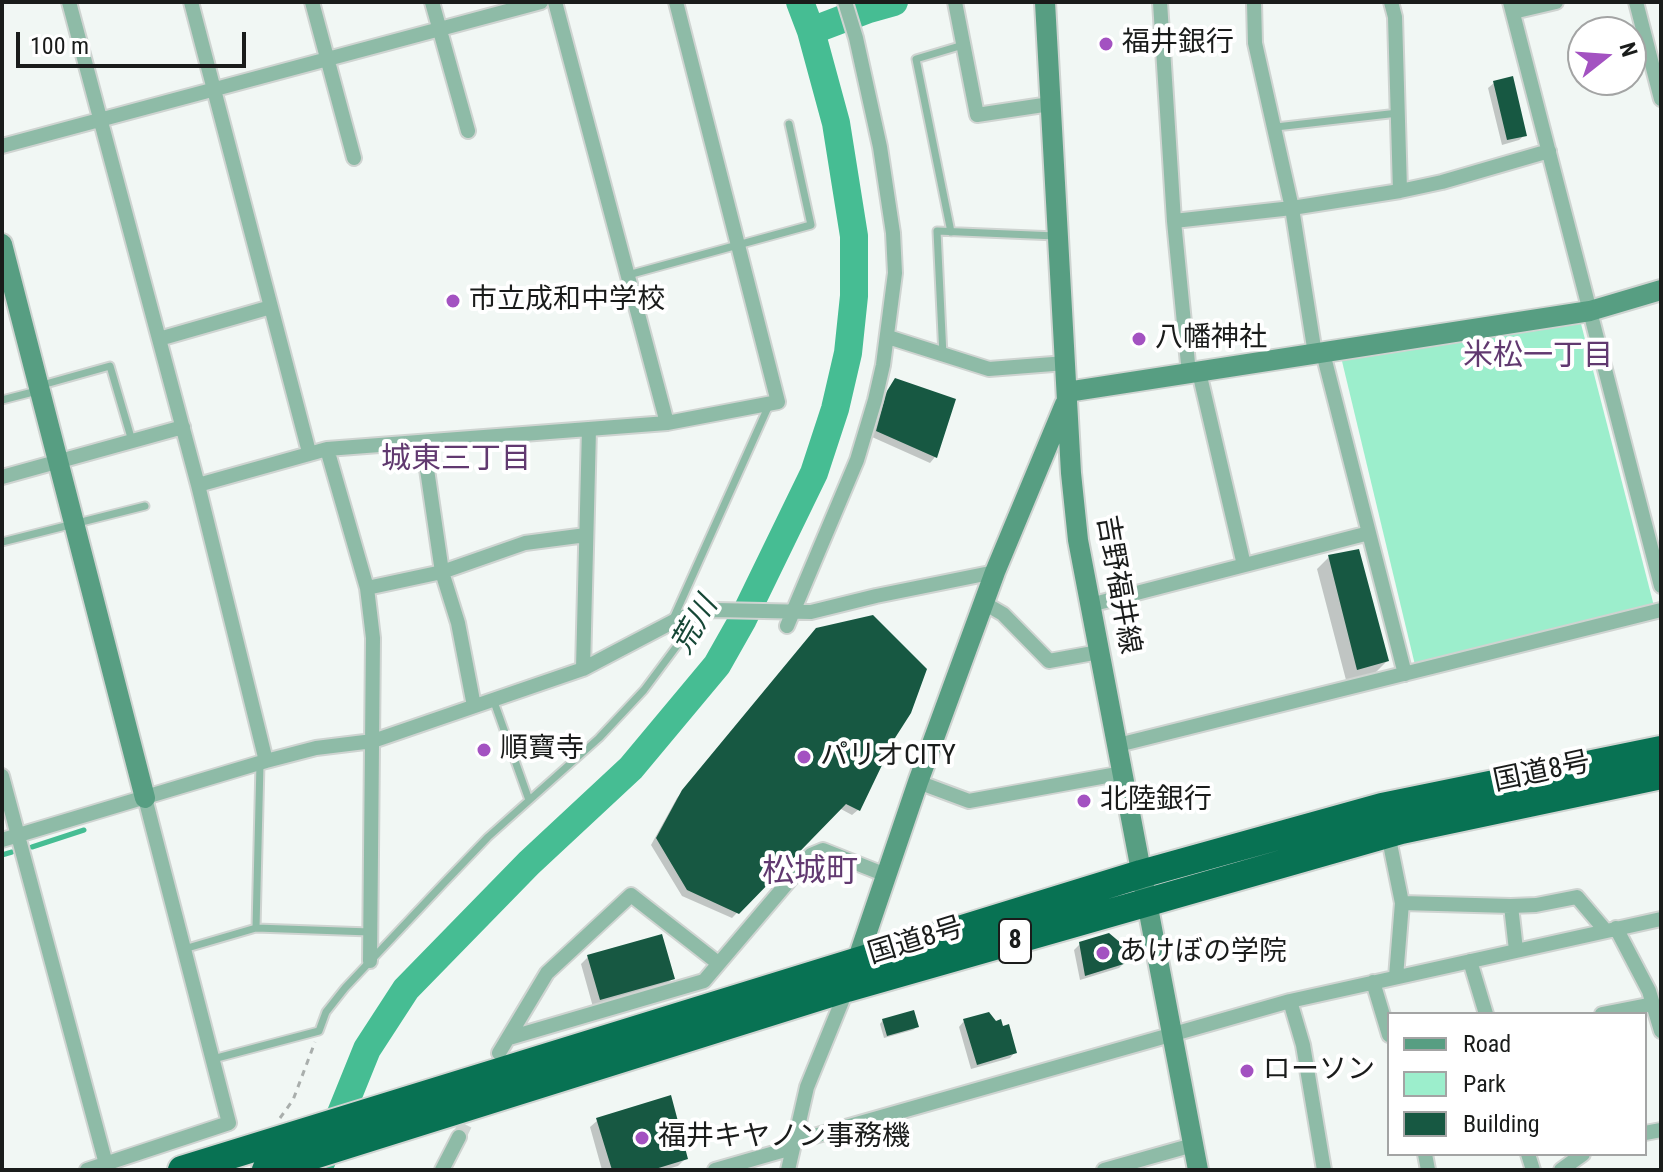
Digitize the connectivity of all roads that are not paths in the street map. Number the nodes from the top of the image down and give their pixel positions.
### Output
1 (69, 2) edge
2 (191, 2) edge
3 (312, 2) edge
4 (432, 2) edge
5 (541, 2) edge
6 (555, 2) edge
7 (676, 2) edge
8 (845, 2) edge
9 (955, 2) edge
10 (1045, 2) edge
11 (1160, 2) edge
12 (1254, 2) edge
13 (1391, 2) edge
14 (1556, 2) edge
15 (1636, 2) edge
16 (1512, 7) edge
17 (440, 29) junction
18 (963, 45) junction
19 (328, 59) junction
20 (214, 89) junction
21 (1661, 99) edge
22 (1050, 104) junction
23 (1398, 113) junction
24 (101, 120) junction
25 (789, 124) dead end
26 (1276, 127) junction
27 (468, 131) dead end
28 (2, 146) edge
29 (1549, 151) junction
30 (354, 158) dead end
31 (1400, 191) junction
32 (1292, 208) junction
33 (1174, 221) junction
34 (951, 232) junction
35 (1058, 236) junction
36 (2, 244) edge
37 (737, 245) junction
38 (627, 276) junction
39 (1661, 290) edge
40 (271, 307) junction
41 (1590, 311) junction
42 (888, 337) junction
43 (159, 339) junction
44 (1319, 353) junction
45 (943, 356) junction
46 (1066, 363) junction
47 (1194, 373) junction
48 (38, 388) junction
49 (1067, 395) junction
50 (2, 400) edge
51 (769, 405) junction
52 (667, 423) junction
53 (183, 427) junction
54 (589, 429) junction
55 (132, 441) junction
56 (423, 442) junction
57 (327, 449) junction
58 (309, 452) junction
59 (57, 462) junction
60 (2, 477) edge
61 (198, 485) junction
62 (145, 506) dead end
63 (73, 524) junction
64 (1369, 533) junction
65 (586, 535) junction
66 (2, 542) edge
67 (1244, 565) junction
68 (442, 572) junction
69 (995, 572) junction
70 (1661, 586) edge
71 (367, 588) junction
72 (984, 603) junction
73 (1090, 605) junction
74 (1661, 610) edge
75 (697, 612) junction
76 (789, 616) junction
77 (671, 622) junction
78 (1099, 652) junction
79 (583, 669) junction
80 (1405, 674) junction
81 (493, 699) junction
82 (474, 706) junction
83 (373, 741) junction
84 (1118, 745) junction
85 (1661, 750) edge
86 (263, 762) junction
87 (1123, 773) junction
88 (1661, 775) edge
89 (2, 776) edge
90 (918, 782) junction
91 (145, 798) junction
92 (529, 800) junction
93 (1388, 834) junction
94 (18, 836) junction
95 (2, 840) edge
96 (1141, 874) junction
97 (886, 875) junction
98 (1146, 903) junction
99 (1402, 903) junction
100 (1511, 906) junction
101 (1661, 919) edge
102 (256, 928) junction
103 (1611, 929) junction
104 (370, 932) junction
105 (184, 949) junction
106 (1516, 950) junction
107 (857, 960) junction
108 (370, 961) junction
109 (1470, 961) junction
110 (718, 963) junction
111 (1396, 977) junction
112 (1373, 982) junction
113 (847, 988) junction
114 (1290, 1001) junction
115 (1653, 1004) junction
116 (1485, 1012) edge
117 (1612, 1012) edge
118 (1387, 1028) edge
119 (1661, 1031) edge
120 (1172, 1034) junction
121 (509, 1038) junction
122 (499, 1053) dead end
123 (212, 1059) junction
124 (380, 1122) junction
125 (281, 1136) edge
126 (459, 1137) tunnel mouth
127 (793, 1145) junction
128 (1193, 1145) junction
129 (1580, 1156) edge
130 (106, 1164) junction
131 (87, 1170) edge
132 (182, 1170) edge
133 (442, 1170) edge
134 (715, 1170) edge
135 (788, 1170) edge
136 (1104, 1170) edge
137 (1198, 1170) edge
138 (1324, 1170) edge
139 (1561, 1170) edge

1 - 24 street
2 - 20 street
3 - 19 street
4 - 17 street
5 - 17 street
6 - 38 street
7 - 37 street
8 - 42 street
9 - 18 street
10 - 22 street, 吉野福井線
11 - 33 street
12 - 26 street
13 - 23 street
14 - 16 street
15 - 21 street
16 - 29 street
17 - 19 street
17 - 27 street
18 - 22 street
18 - 34 lane
19 - 20 street
19 - 30 street
20 - 24 street
20 - 40 street
22 - 35 street, 吉野福井線
23 - 26 lane
23 - 31 street
24 - 28 street
24 - 43 street
25 - 37 lane
26 - 32 street
29 - 31 street
29 - 41 street
31 - 32 street
32 - 33 street
32 - 44 street
33 - 47 street
34 - 35 lane
34 - 45 lane
35 - 46 street, 吉野福井線
36 - 48 street
37 - 38 lane
37 - 51 street
38 - 52 street
39 - 41 street
40 - 43 street
40 - 58 street
41 - 44 street
41 - 70 street
42 - 45 street
42 - 76 street
43 - 53 street
44 - 47 street
44 - 64 street
45 - 46 street
46 - 49 street, 吉野福井線
47 - 49 street
47 - 67 street
48 - 50 lane
48 - 55 lane
48 - 59 street
49 - 69 street
49 - 73 street, 吉野福井線
51 - 52 street
51 - 77 lane
52 - 54 street
53 - 55 street
53 - 61 street
54 - 56 street
54 - 65 street
55 - 59 street
56 - 57 street
56 - 68 street
57 - 58 street
57 - 71 street
58 - 61 street
59 - 60 street
59 - 63 street
61 - 86 street
62 - 63 lane
63 - 66 lane
63 - 91 street
64 - 67 street
64 - 80 street
65 - 68 street
65 - 79 street
67 - 73 street
68 - 71 street
68 - 82 street
69 - 72 street
69 - 76 street
71 - 83 street
72 - 78 street
72 - 90 street
73 - 78 street, 吉野福井線
74 - 80 street
75 - 76 street
75 - 77 street
75 - 92 lane
77 - 79 street
78 - 84 street, 吉野福井線
79 - 81 street
80 - 84 street
81 - 82 street
81 - 92 lane
82 - 83 street
83 - 86 street
83 - 104 street
84 - 87 street, 吉野福井線
85 - 96 highway, 国道8号 / 8
86 - 91 street
86 - 102 lane
87 - 90 street
87 - 96 street, 吉野福井線
88 - 93 highway, 国道8号 / 8
89 - 94 street
90 - 97 street
91 - 94 street
91 - 105 street
92 - 108 lane
93 - 98 highway, 国道8号 / 8
93 - 99 street
94 - 95 street
94 - 130 street
96 - 98 street, 吉野福井線
96 - 107 highway, 国道8号 / 8
97 - 107 street
97 - 110 street
98 - 113 highway, 国道8号 / 8
98 - 120 street, 吉野福井線
99 - 100 street
99 - 111 street
100 - 103 street
100 - 106 street
101 - 103 street
102 - 104 lane
102 - 105 lane
103 - 106 street
103 - 115 street
104 - 108 street
105 - 123 street
106 - 109 street
107 - 113 street
107 - 124 highway, 国道8号 / 8
108 - 123 lane
109 - 111 street
109 - 116 street
110 - 121 street
110 - 121 street
111 - 112 street
112 - 114 street
112 - 118 street
113 - 124 highway, 国道8号 / 8
113 - 127 street
114 - 120 street
114 - 138 street
115 - 117 street
115 - 119 street
120 - 127 street
120 - 128 street, 吉野福井線
121 - 122 street
123 - 130 street
124 - 125 highway, 国道8号 / 8
125 - 132 highway, 国道8号 / 8
126 - 133 street
127 - 134 street
127 - 135 street
128 - 136 street
128 - 137 street, 吉野福井線
129 - 139 street
130 - 131 street

